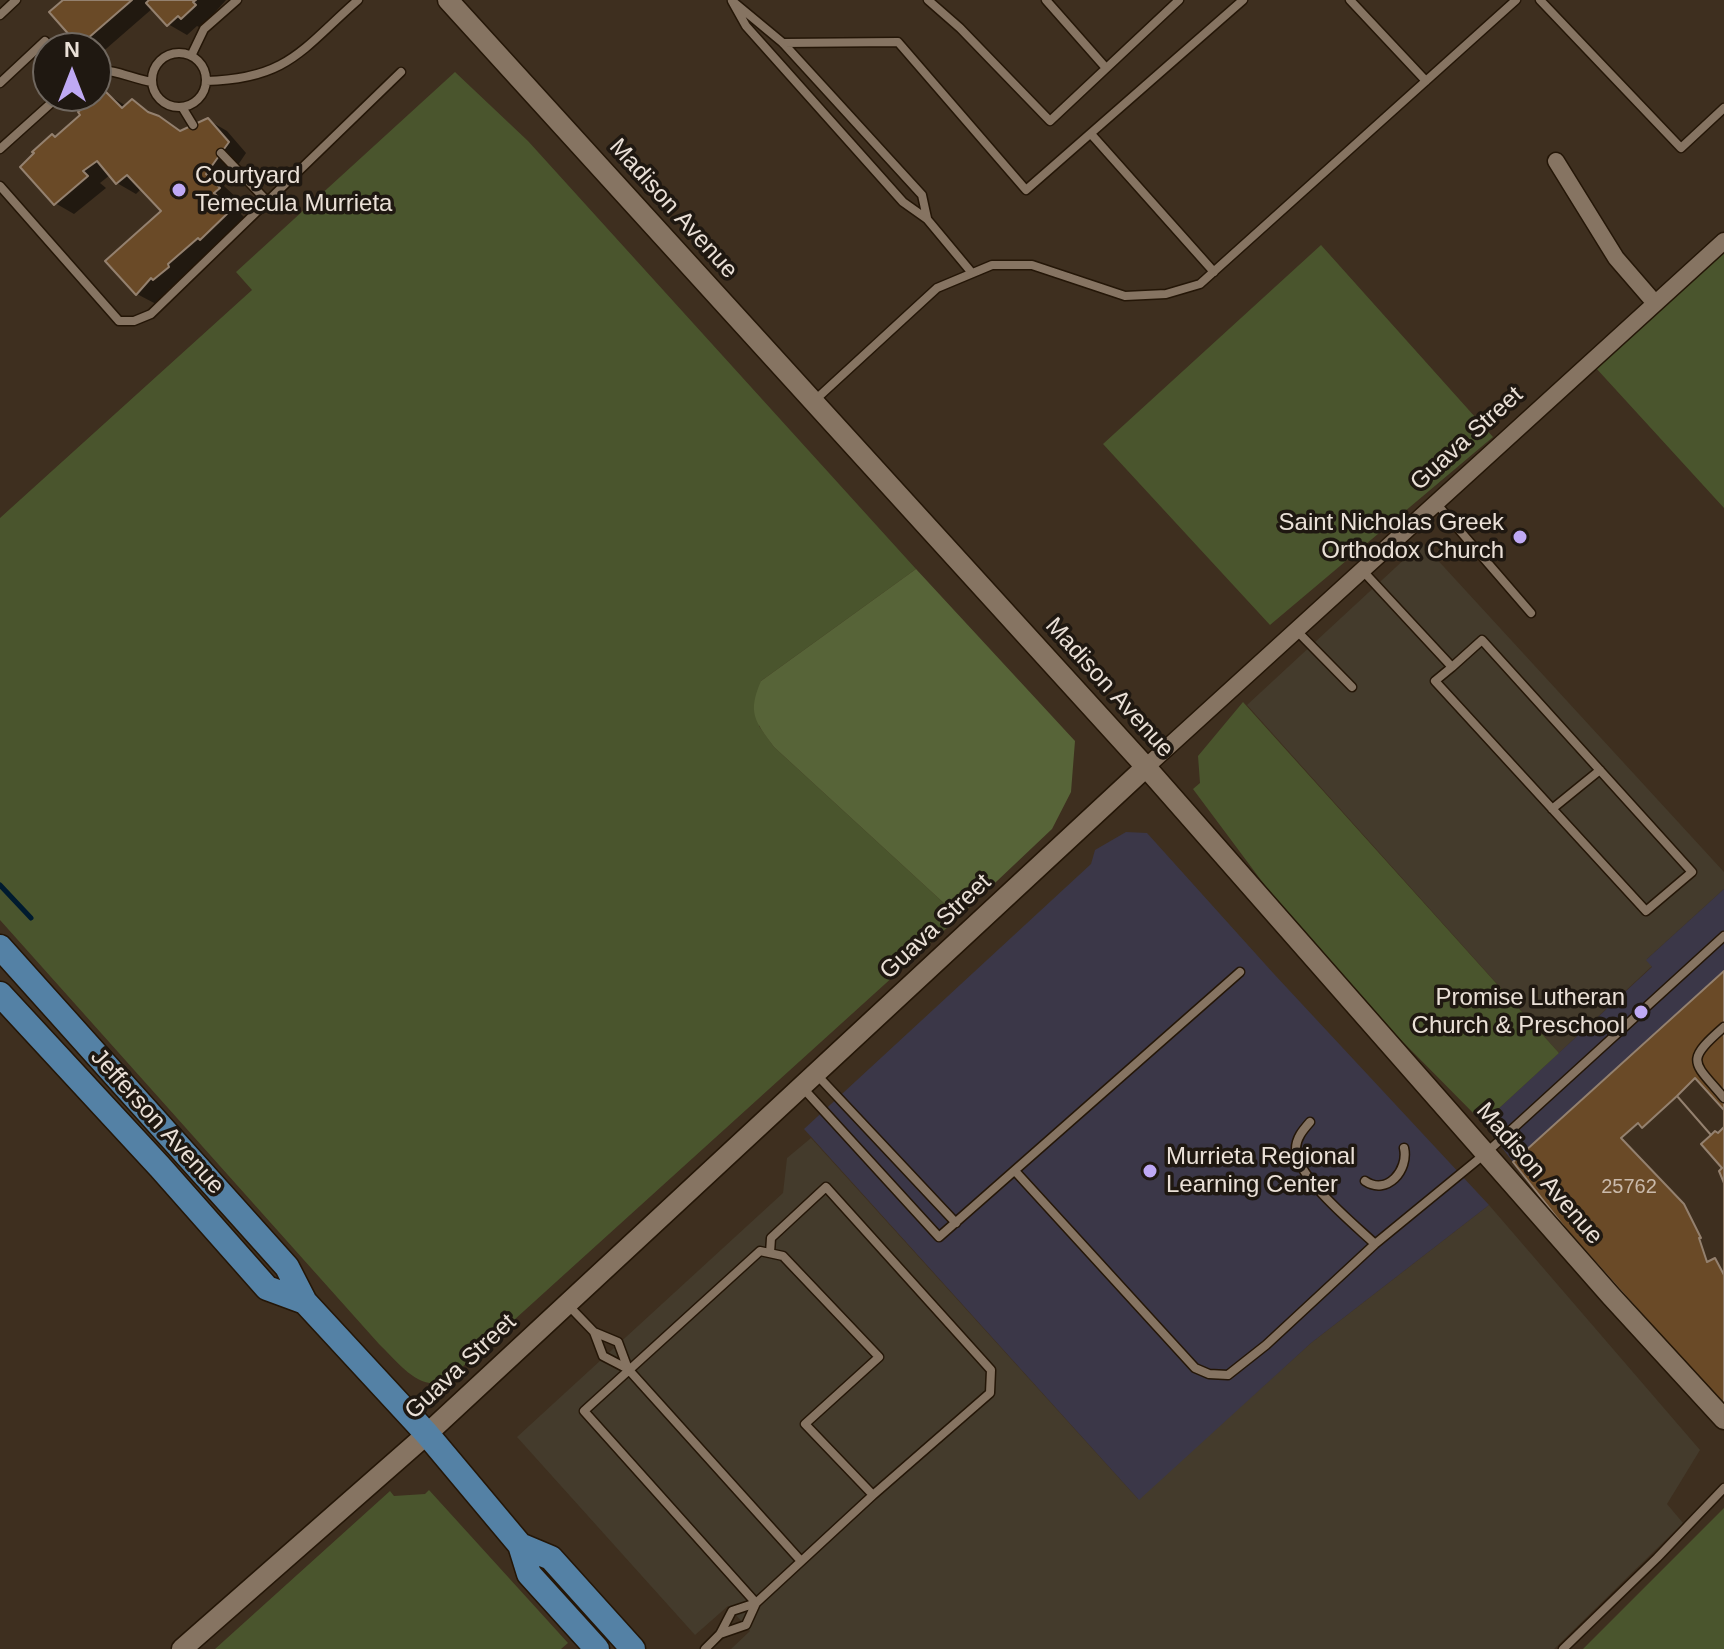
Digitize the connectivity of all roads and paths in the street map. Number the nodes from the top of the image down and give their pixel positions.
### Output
1 (16, 0) edge
2 (237, 0) edge
3 (342, 0) edge
4 (358, 0) edge
5 (448, 0) edge
6 (732, 0) edge
7 (928, 0) edge
8 (1046, 0) edge
9 (1179, 0) edge
10 (1243, 0) edge
11 (1350, 0) edge
12 (1516, 0) edge
13 (1540, 0) edge
14 (349, 8) junction
15 (0, 15) edge
16 (783, 43) junction
17 (32, 53) edge
18 (191, 56) junction
19 (1106, 68) junction
20 (112, 72) edge
21 (401, 72) dead end
22 (206, 81) junction
23 (1426, 81) junction
24 (152, 82) junction
25 (0, 83) edge
26 (182, 107) junction
27 (1724, 108) edge
28 (41, 112) edge
29 (193, 125) dead end
30 (1091, 134) junction
31 (0, 149) edge
32 (221, 153) dead end
33 (1556, 161) dead end
34 (0, 186) edge
35 (267, 201) junction
36 (927, 219) junction
37 (1724, 241) edge
38 (1214, 272) junction
39 (972, 273) junction
40 (1654, 302) junction
41 (813, 401) junction
42 (1436, 503) junction
43 (1362, 570) junction
44 (1531, 613) dead end
45 (1296, 630) junction
46 (1452, 667) junction
47 (1352, 687) dead end
48 (1146, 767) junction
49 (1600, 770) junction
50 (1552, 809) junction
51 (1724, 936) edge
52 (0, 947) edge
53 (1240, 972) dead end
54 (0, 994) edge
55 (1724, 1027) edge
56 (809, 1080) junction
57 (1724, 1098) edge
58 (1310, 1122) dead end
59 (1404, 1148) dead end
60 (1486, 1153) junction
61 (1015, 1171) junction
62 (1365, 1181) dead end
63 (956, 1223) junction
64 (1375, 1244) junction
65 (770, 1253) junction
66 (305, 1302) junction
67 (567, 1304) junction
68 (594, 1332) junction
69 (628, 1369) junction
70 (1724, 1419) edge
71 (427, 1434) junction
72 (1724, 1488) edge
73 (873, 1495) junction
74 (520, 1545) junction
75 (801, 1561) junction
76 (756, 1603) junction
77 (720, 1634) junction
78 (182, 1649) edge
79 (597, 1649) edge
80 (633, 1649) edge
81 (705, 1649) edge
82 (1563, 1649) edge

1 - 15 lane
2 - 18 lane
3 - 14 lane
4 - 14 lane
5 - 41 street, Madison Avenue
6 - 16 lane
6 - 36 lane
7 - 19 lane
8 - 19 lane
9 - 19 lane
10 - 30 lane
11 - 23 lane
12 - 23 lane
13 - 27 lane
14 - 22 lane
16 - 30 lane
16 - 36 lane
17 - 25 lane
18 - 22 lane
18 - 24 lane
20 - 24 lane
21 - 35 lane
22 - 26 lane
23 - 38 lane
24 - 26 lane
26 - 29 lane
28 - 31 lane
30 - 38 lane
32 - 35 lane
33 - 40 street
34 - 35 lane
36 - 39 lane
37 - 40 street, Guava Street
38 - 39 lane
39 - 41 lane
40 - 42 street, Guava Street
41 - 48 street, Madison Avenue
42 - 43 street, Guava Street
42 - 44 lane
43 - 45 street, Guava Street
43 - 46 lane
45 - 47 lane
45 - 48 street, Guava Street
46 - 49 lane
46 - 50 lane
48 - 56 street, Guava Street
48 - 60 street, Madison Avenue
49 - 50 lane
49 - 50 lane
51 - 60 lane
52 - 66 main road, Jefferson Avenue
53 - 61 lane
54 - 66 main road, Jefferson Avenue
55 - 57 lane
56 - 63 lane
56 - 63 lane
56 - 67 street, Guava Street
58 - 64 lane
59 - 62 lane
60 - 64 lane
60 - 70 street, Madison Avenue
61 - 63 lane
61 - 64 lane
65 - 69 lane
65 - 73 lane
65 - 73 lane
66 - 71 main road, Jefferson Avenue
67 - 68 lane
67 - 71 street, Guava Street
68 - 69 lane
68 - 69 lane
69 - 75 lane
69 - 76 lane
71 - 74 main road, Jefferson Avenue
71 - 78 street, Guava Street
72 - 82 lane
73 - 75 lane
74 - 79 main road, Jefferson Avenue
74 - 80 main road, Jefferson Avenue
75 - 76 lane
76 - 77 lane
76 - 77 lane
77 - 81 lane

